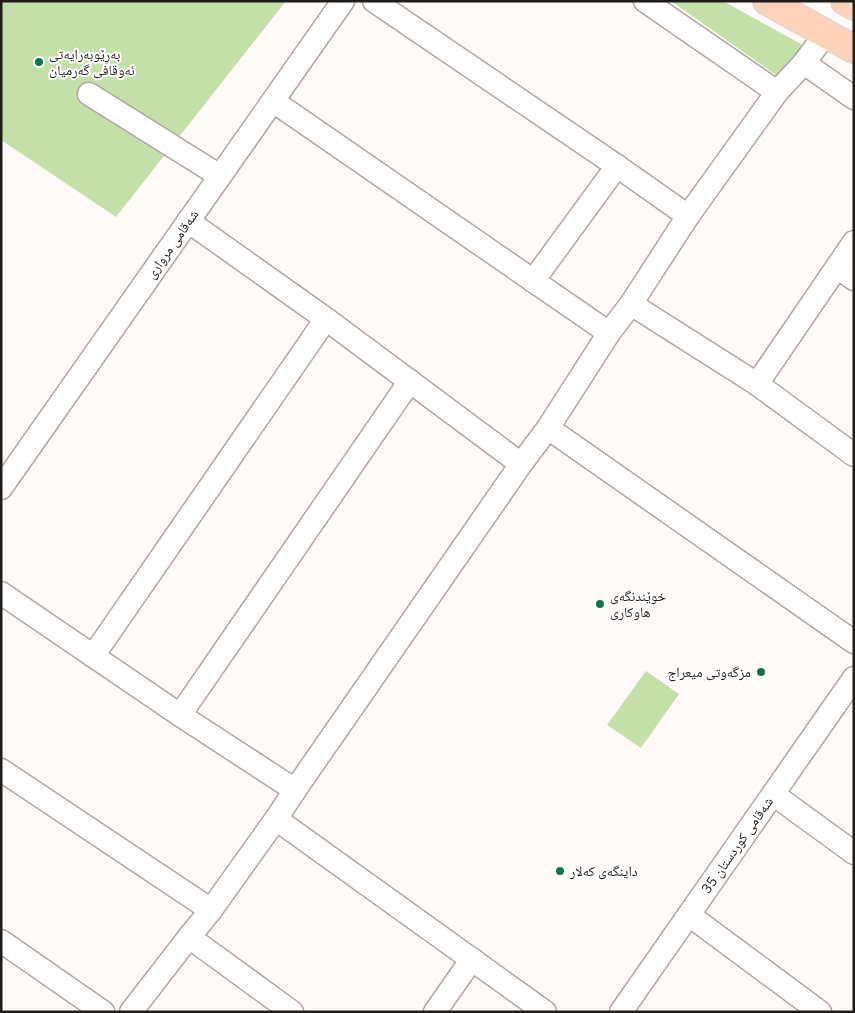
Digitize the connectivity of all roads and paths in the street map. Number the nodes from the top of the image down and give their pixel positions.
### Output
1 (343, 1) edge
2 (374, 1) edge
3 (645, 1) edge
4 (767, 1) edge
5 (845, 1) edge
6 (854, 6) edge
7 (823, 32) junction
8 (854, 48) edge
9 (804, 63) junction
10 (777, 92) junction
11 (89, 94) dead end
12 (854, 98) edge
13 (273, 101) junction
14 (617, 166) junction
15 (220, 176) junction
16 (688, 216) junction
17 (188, 221) junction
18 (854, 242) edge
19 (846, 273) edge
20 (533, 281) junction
21 (631, 304) junction
22 (326, 319) junction
23 (608, 333) junction
24 (410, 381) junction
25 (756, 384) junction
26 (548, 428) junction
27 (854, 455) edge
28 (521, 464) junction
29 (1, 488) edge
30 (1, 593) edge
31 (854, 642) edge
32 (93, 656) junction
33 (854, 678) edge
34 (180, 715) junction
35 (1, 770) edge
36 (295, 790) junction
37 (773, 794) junction
38 (276, 819) junction
39 (854, 853) edge
40 (211, 910) junction
41 (689, 915) junction
42 (189, 936) junction
43 (1, 941) edge
44 (472, 959) junction
45 (812, 1009) edge
46 (103, 1012) edge
47 (131, 1012) edge
48 (292, 1012) edge
49 (435, 1012) edge
50 (545, 1012) edge
51 (621, 1012) edge

1 - 13 street, شەقامی مرواری
2 - 14 street
3 - 10 street
4 - 7 main road
5 - 6 main road
7 - 8 main road
7 - 9 street
9 - 10 street
9 - 12 street
10 - 16 street
11 - 15 street
13 - 15 street, شەقامی مرواری
13 - 20 street
14 - 16 street
14 - 20 street
15 - 17 street, شەقامی مرواری
16 - 21 street
17 - 22 street
17 - 29 street, شەقامی مرواری
18 - 19 street
19 - 25 street
20 - 23 street
21 - 23 street
21 - 25 street
22 - 24 street
22 - 32 street
23 - 26 street
24 - 28 street
24 - 34 street
25 - 27 street
26 - 28 street
26 - 31 street
28 - 36 street
30 - 32 street
32 - 34 street
33 - 37 street, شەقامی کوردستان 35
34 - 36 street
35 - 40 street
36 - 38 street
37 - 39 street
37 - 41 street, شەقامی کوردستان 35
38 - 40 street
38 - 44 street
40 - 42 street
41 - 45 street
41 - 51 street, شەقامی کوردستان 35
42 - 47 street
42 - 48 street
43 - 46 street
44 - 49 street
44 - 50 street

